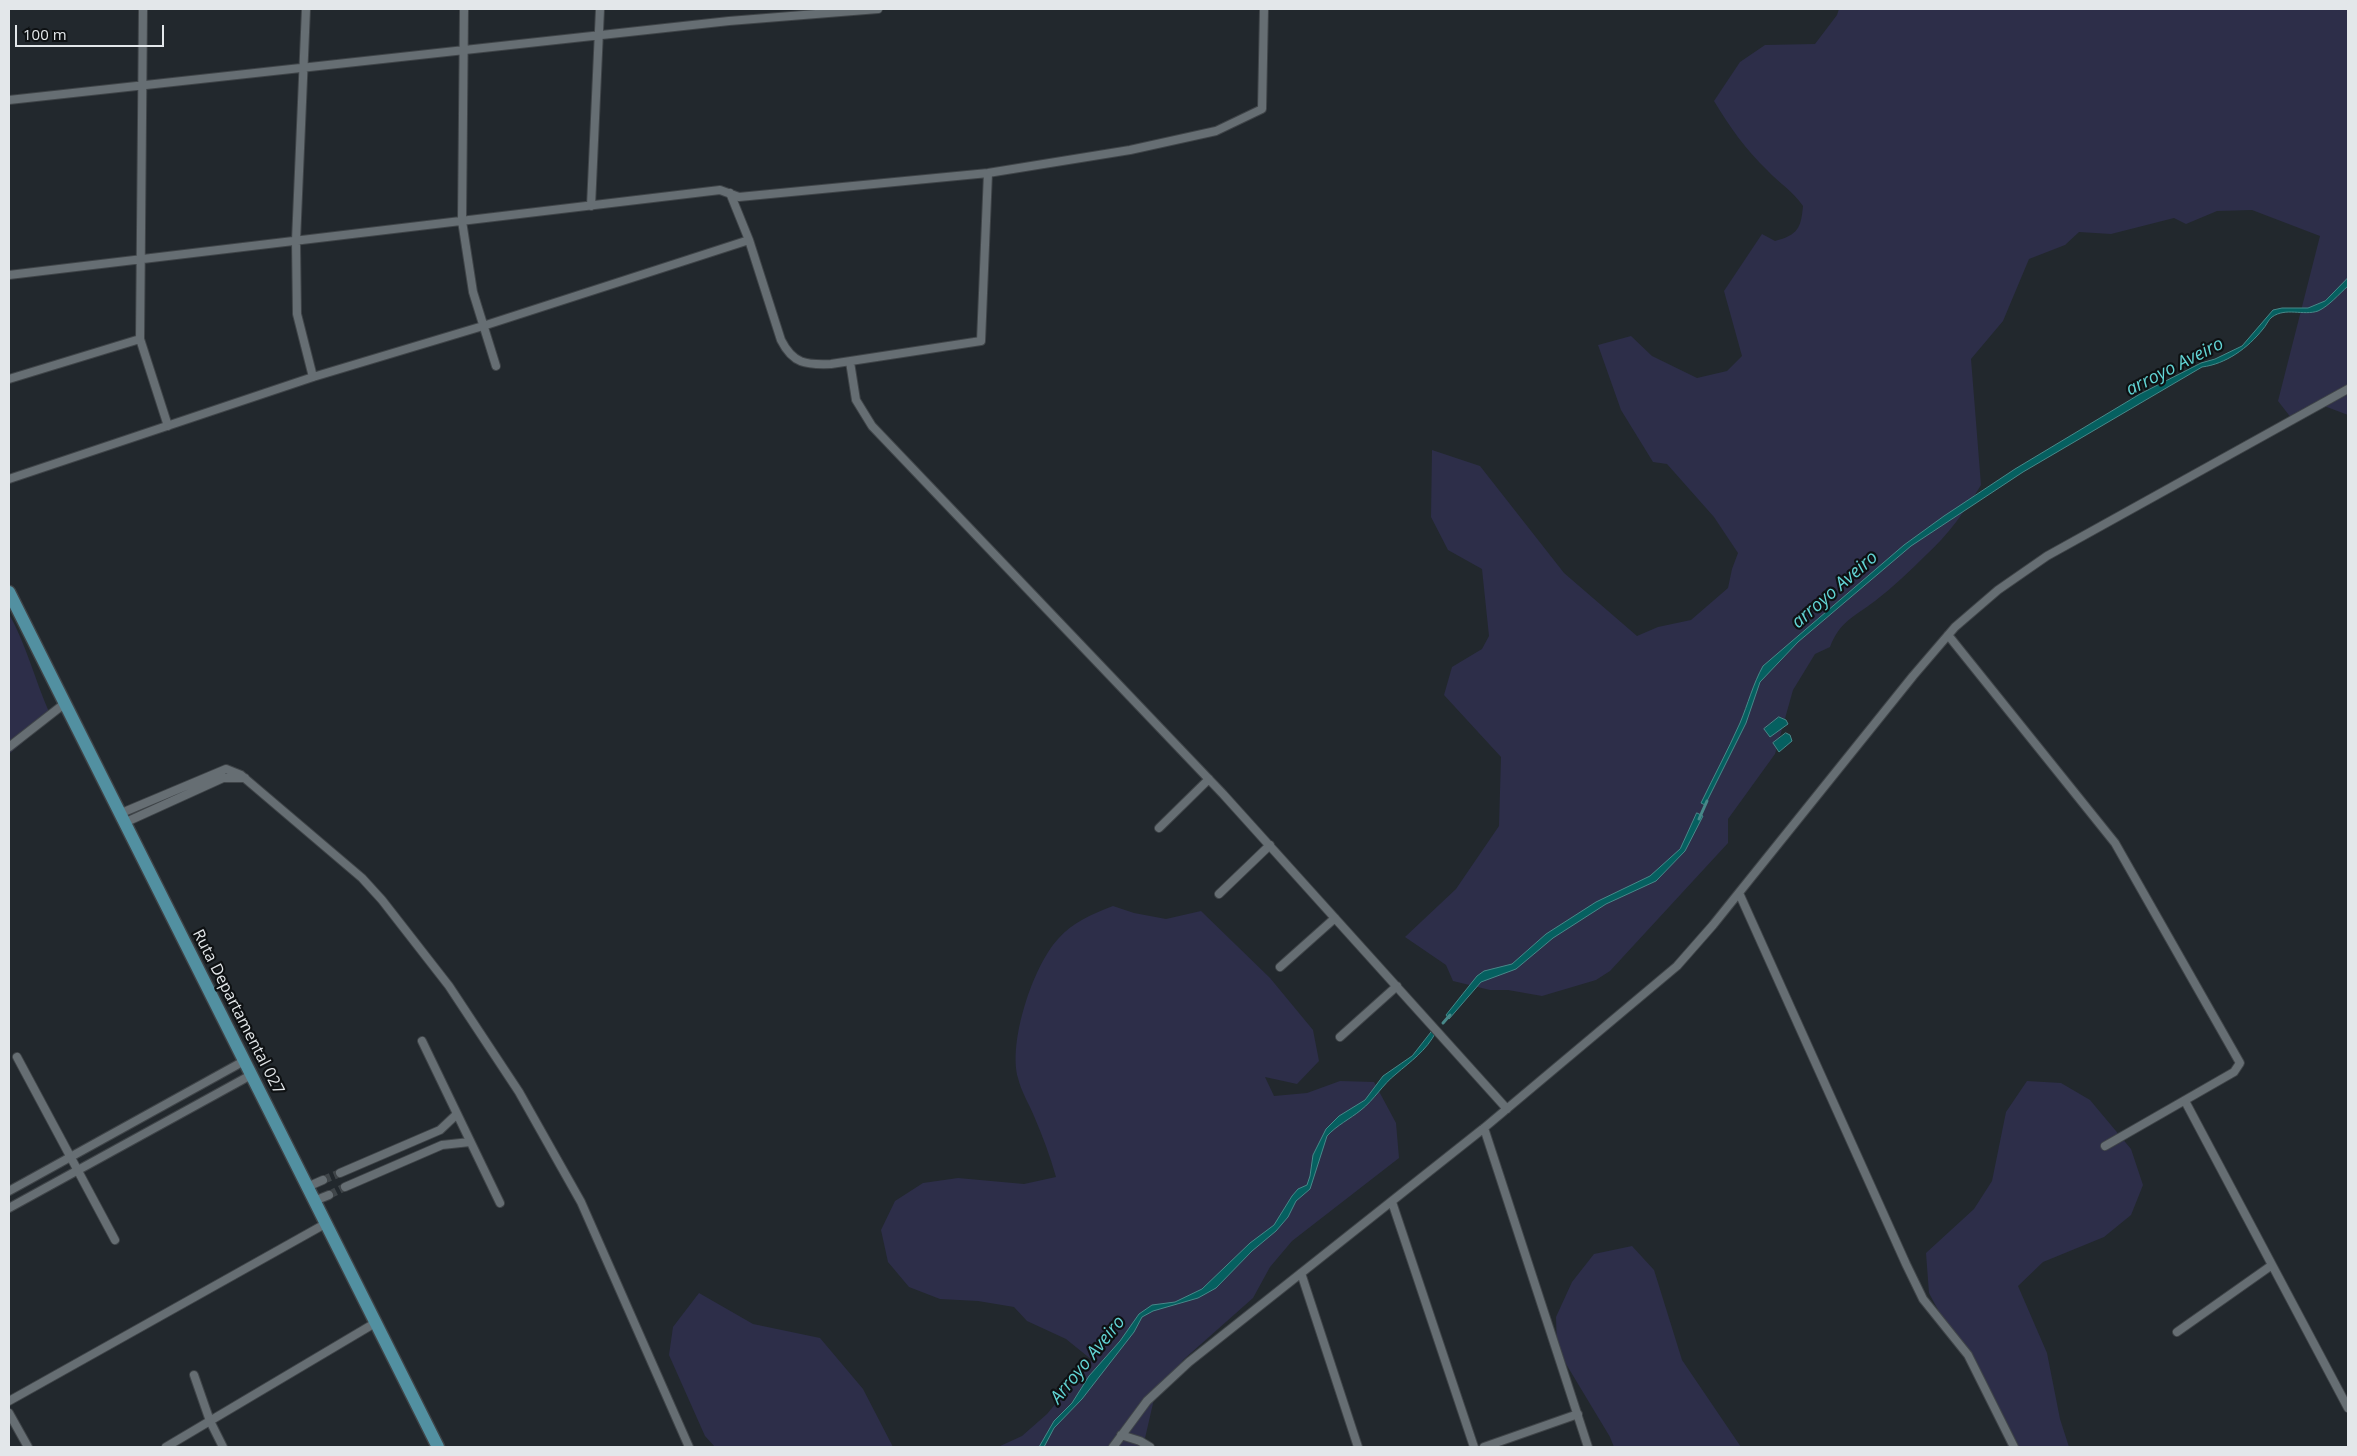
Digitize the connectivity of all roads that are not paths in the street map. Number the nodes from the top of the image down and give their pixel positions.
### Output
1 (143, 9) edge
2 (306, 9) edge
3 (464, 9) edge
4 (600, 9) edge
5 (878, 9) edge
6 (1264, 9) edge
7 (600, 36) junction
8 (464, 51) junction
9 (304, 69) junction
10 (143, 86) junction
11 (9, 100) edge
12 (988, 173) junction
13 (730, 194) junction
14 (591, 206) junction
15 (462, 221) junction
16 (749, 240) junction
17 (296, 241) junction
18 (141, 260) junction
19 (9, 275) edge
20 (483, 326) junction
21 (140, 339) junction
22 (850, 362) junction
23 (496, 366) dead end
24 (313, 378) junction
25 (9, 379) edge
26 (2348, 389) edge
27 (168, 426) junction
28 (9, 479) edge
29 (9, 592) edge
30 (1948, 635) junction
31 (64, 704) junction
32 (9, 747) edge
33 (1209, 780) junction
34 (122, 819) junction
35 (1159, 828) dead end
36 (1270, 845) junction
37 (1739, 893) junction
38 (1219, 894) dead end
39 (1335, 918) junction
40 (1280, 968) dead end
41 (1397, 986) junction
42 (1340, 1037) dead end
43 (422, 1041) dead end
44 (17, 1057) dead end
45 (244, 1061) junction
46 (251, 1075) junction
47 (2185, 1101) junction
48 (1507, 1109) junction
49 (457, 1114) junction
50 (1484, 1128) junction
51 (470, 1142) junction
52 (2105, 1146) dead end
53 (71, 1157) junction
54 (78, 1170) junction
55 (340, 1173) tunnel mouth
56 (323, 1180) tunnel mouth
57 (307, 1187) junction
58 (345, 1188) tunnel mouth
59 (9, 1191) edge
60 (329, 1194) tunnel mouth
61 (314, 1201) junction
62 (1392, 1202) junction
63 (500, 1203) dead end
64 (9, 1208) edge
65 (326, 1224) junction
66 (115, 1240) dead end
67 (2272, 1264) junction
68 (1301, 1273) junction
69 (375, 1323) junction
70 (2177, 1332) dead end
71 (194, 1375) dead end
72 (9, 1401) edge
73 (2348, 1408) edge
74 (9, 1413) edge
75 (1578, 1414) junction
76 (210, 1421) junction
77 (1121, 1435) junction
78 (28, 1447) edge
79 (166, 1447) edge
80 (223, 1447) edge
81 (438, 1447) edge
82 (689, 1447) edge
83 (1113, 1447) edge
84 (1150, 1447) edge
85 (1358, 1447) edge
86 (1474, 1447) edge
87 (1484, 1447) edge
88 (1588, 1447) edge
89 (2014, 1447) edge

1 - 10 street
2 - 9 street
3 - 8 street
4 - 7 street
5 - 7 street
6 - 12 street
7 - 8 street
7 - 14 street
8 - 9 street
8 - 15 street
9 - 10 street
9 - 17 street
10 - 11 street
10 - 18 street
12 - 13 street
12 - 22 street
13 - 14 street
13 - 16 street
14 - 15 street
15 - 17 street
15 - 20 street
16 - 20 street
16 - 22 street
17 - 18 street
17 - 24 street
18 - 19 street
18 - 21 street
20 - 23 street
20 - 24 street
21 - 25 street
21 - 27 street
22 - 33 street
24 - 27 street
26 - 30 street
27 - 28 street
29 - 31 main road, Ruta Departamental 027
30 - 37 street
30 - 47 street
31 - 32 street
31 - 34 main road, Ruta Departamental 027
33 - 35 street
33 - 36 street
34 - 45 main road, Ruta Departamental 027
34 - 82 street
36 - 38 street
36 - 39 street
37 - 48 street
37 - 89 street
39 - 40 street
39 - 41 street
41 - 42 street
41 - 48 street
43 - 49 street
44 - 53 street
45 - 46 main road, Ruta Departamental 027
45 - 53 street
46 - 54 street
46 - 57 main road, Ruta Departamental 027
47 - 52 street
47 - 67 street
48 - 50 street
49 - 51 street
49 - 55 street
50 - 62 street
50 - 75 street
51 - 58 street
51 - 63 street
53 - 54 street
53 - 59 street
54 - 64 street
54 - 66 street
56 - 57 street
57 - 61 main road, Ruta Departamental 027
60 - 61 street
61 - 65 main road, Ruta Departamental 027
62 - 68 street
62 - 86 street
65 - 69 main road, Ruta Departamental 027
65 - 72 street
67 - 70 street
67 - 73 street
68 - 77 street
68 - 85 street
69 - 76 street
69 - 81 main road, Ruta Departamental 027
71 - 76 street
74 - 78 street
75 - 87 street
75 - 88 street
76 - 79 street
76 - 80 street
77 - 83 street
77 - 84 street

